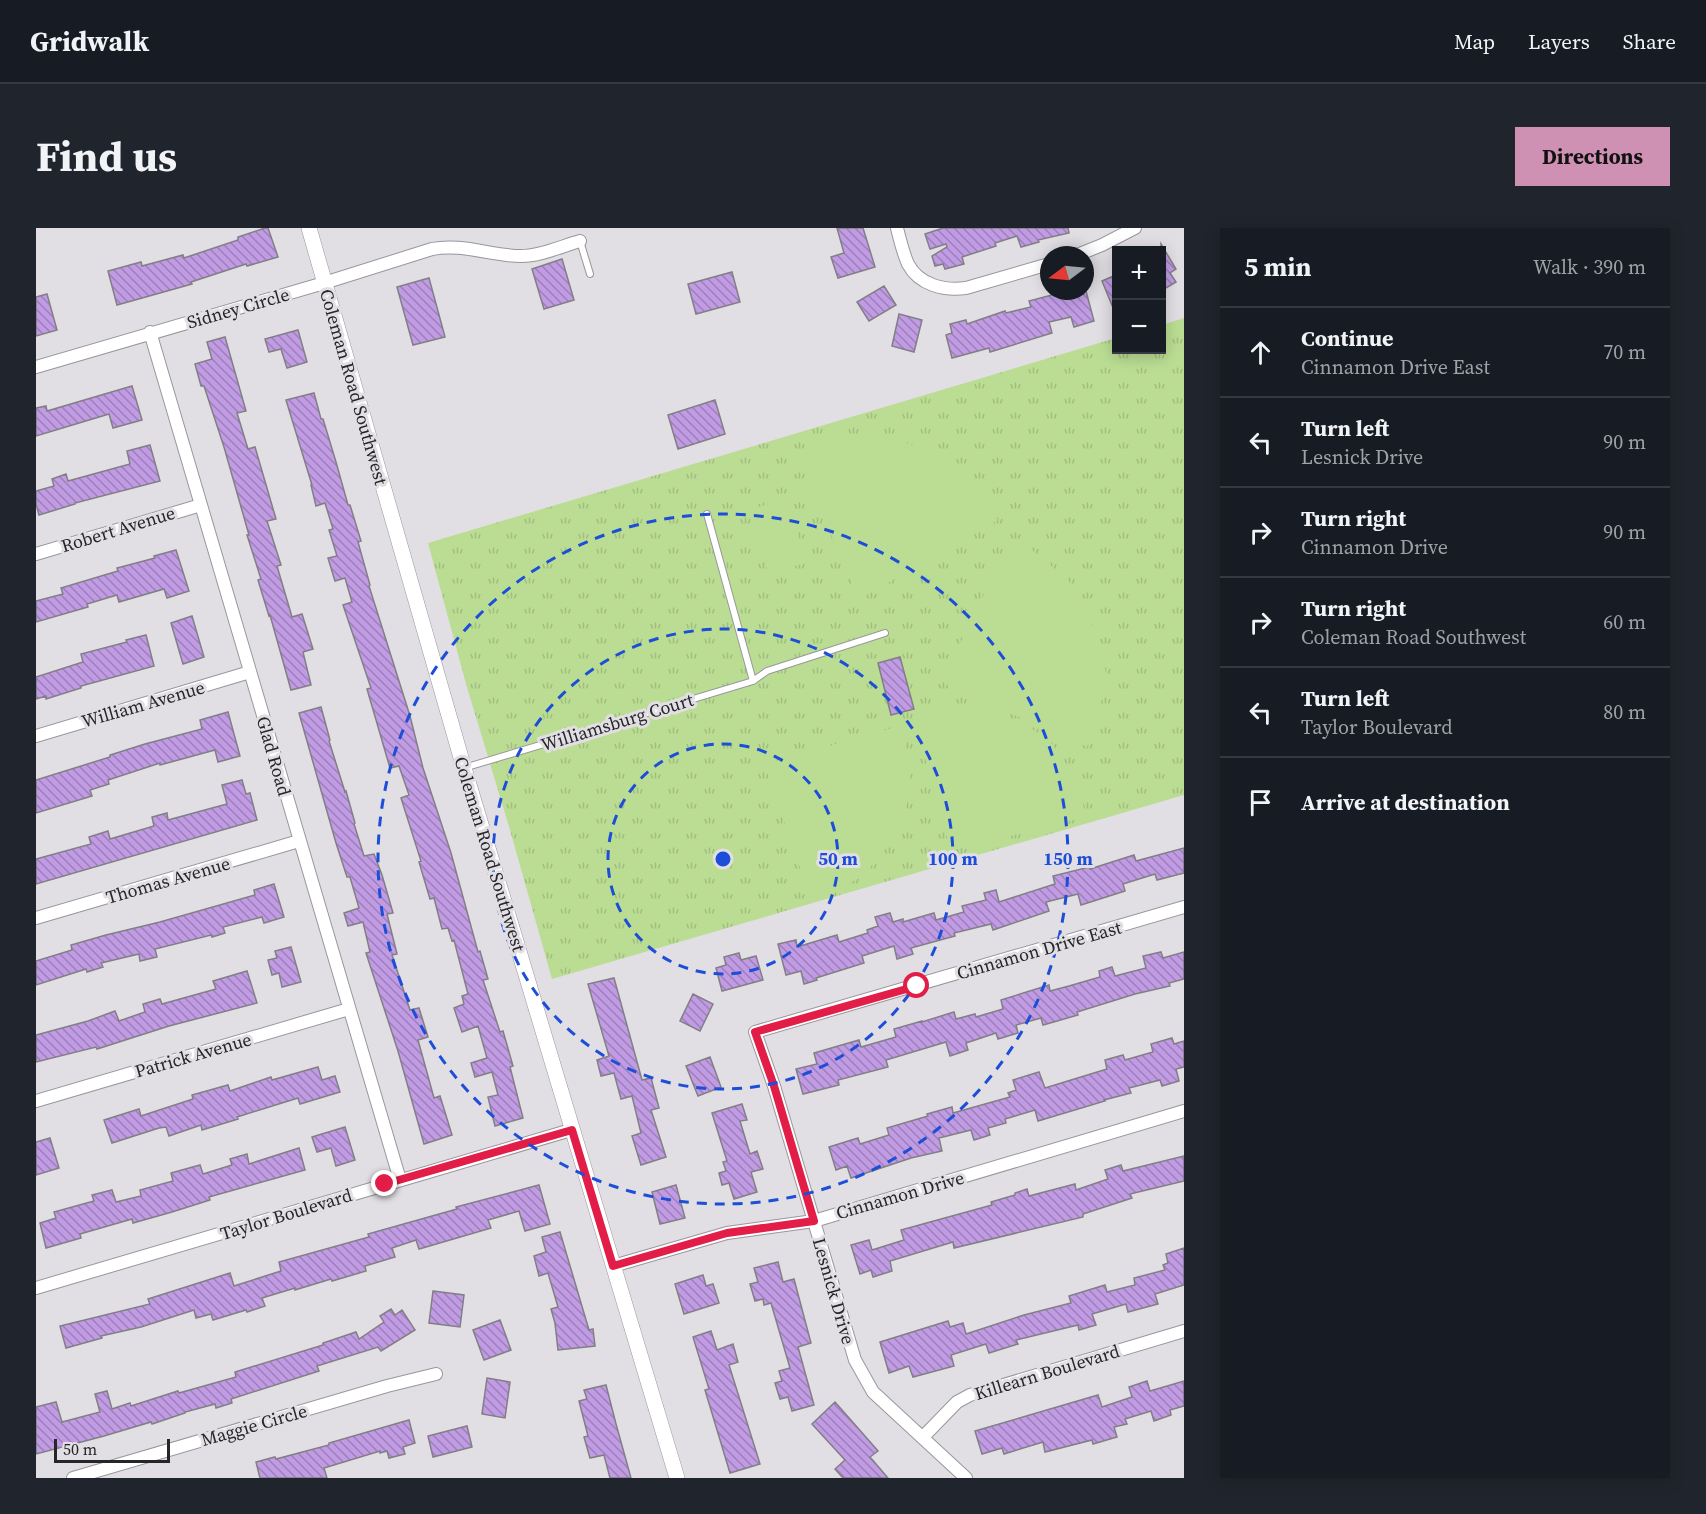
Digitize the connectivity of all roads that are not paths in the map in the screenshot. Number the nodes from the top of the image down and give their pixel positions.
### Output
1 (309, 228) edge
2 (897, 228) edge
3 (1135, 228) edge
4 (580, 241) joint
5 (1094, 248) edge
6 (1040, 267) edge
7 (590, 274) dead end
8 (324, 283) junction
9 (150, 332) junction
10 (36, 367) edge
11 (201, 505) junction
12 (706, 514) dead end
13 (36, 554) edge
14 (885, 633) dead end
15 (250, 672) junction
16 (753, 681) junction
17 (36, 736) edge
18 (464, 768) junction
19 (299, 841) junction
20 (1184, 907) edge
21 (36, 918) edge
22 (349, 1009) junction
23 (755, 1032) joint
24 (36, 1101) edge
25 (1184, 1111) edge
26 (572, 1130) junction
27 (400, 1180) junction
28 (814, 1221) junction
29 (613, 1266) junction
30 (36, 1288) edge
31 (1184, 1331) edge
32 (436, 1374) dead end
33 (923, 1437) junction
34 (74, 1478) edge
35 (677, 1478) edge
36 (966, 1478) edge

1 - 8 street, Coleman Road Southwest
2 - 6 street
3 - 5 street
4 - 7 lane
4 - 8 street, Sidney Circle
8 - 9 street, Sidney Circle
8 - 18 street, Coleman Road Southwest
9 - 10 street, Sidney Circle
9 - 11 street, Glad Road
11 - 13 street, Robert Avenue
11 - 15 street, Glad Road
12 - 16 lane
14 - 16 lane, Williamsburg Court
15 - 17 street, William Avenue
15 - 19 street, Glad Road
16 - 18 lane, Williamsburg Court
18 - 26 street, Coleman Road Southwest
19 - 21 street, Thomas Avenue
19 - 22 street, Glad Road
20 - 23 street, Cinnamon Drive East
22 - 24 street, Patrick Avenue
22 - 27 street, Glad Road
23 - 28 street, Lesnick Drive
25 - 28 street, Cinnamon Drive
26 - 27 street, Taylor Boulevard
26 - 29 street, Coleman Road Southwest
27 - 30 street, Taylor Boulevard
28 - 29 street, Cinnamon Drive
28 - 33 street, Lesnick Drive
29 - 35 street, Coleman Road Southwest
31 - 33 street, Killearn Boulevard
32 - 34 street, Maggie Circle
33 - 36 street, Lesnick Drive

